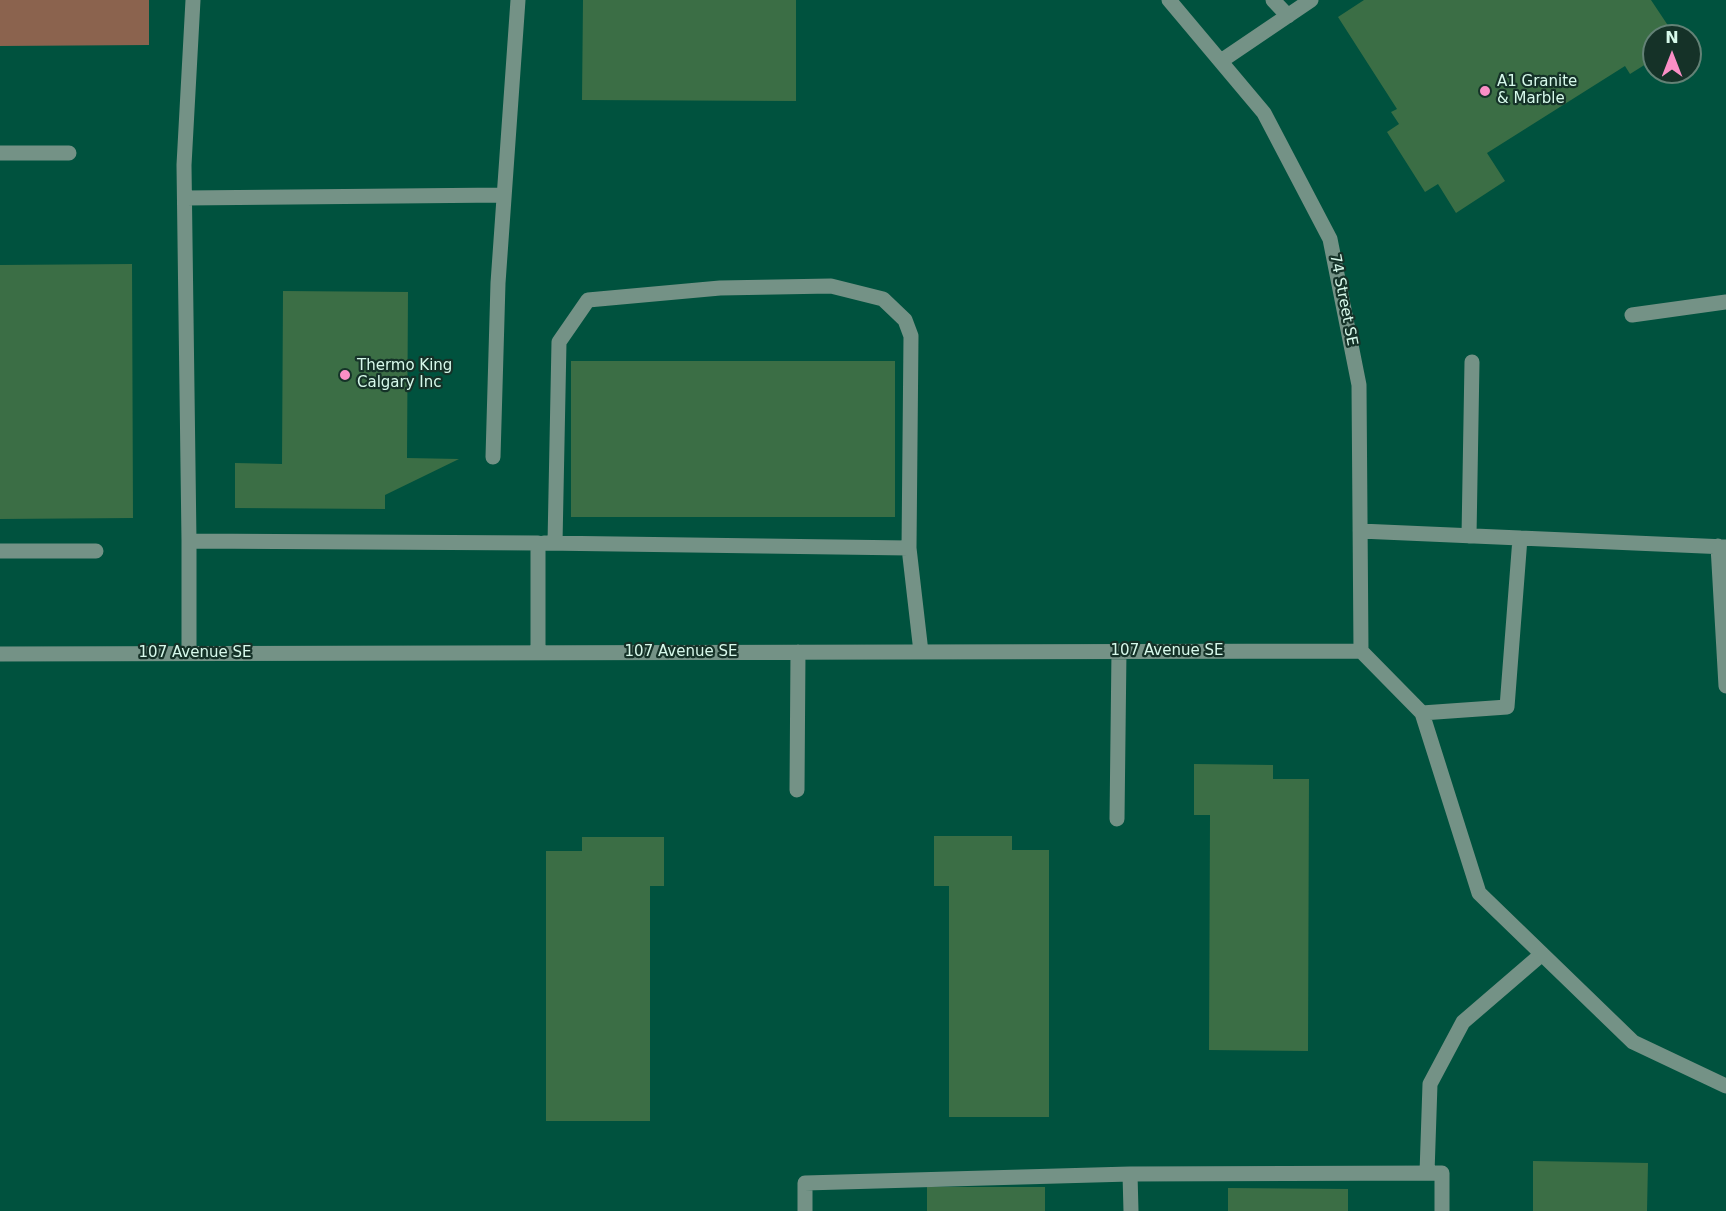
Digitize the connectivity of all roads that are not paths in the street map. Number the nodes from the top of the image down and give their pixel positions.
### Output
1 (193, 0) edge
2 (518, 0) edge
3 (1169, 0) edge
4 (1273, 0) edge
5 (1311, 0) edge
6 (1288, 16) junction
7 (1221, 61) junction
8 (0, 153) edge
9 (69, 153) dead end
10 (504, 195) junction
11 (185, 198) junction
12 (1726, 303) edge
13 (1632, 315) dead end
14 (1472, 362) dead end
15 (493, 457) dead end
16 (1360, 531) junction
17 (1469, 536) junction
18 (1520, 538) junction
19 (189, 541) junction
20 (538, 543) junction
21 (555, 543) junction
22 (1722, 546) edge
23 (909, 548) junction
24 (0, 551) edge
25 (96, 551) dead end
26 (1119, 651) junction
27 (1361, 651) junction
28 (537, 652) junction
29 (798, 652) junction
30 (921, 652) junction
31 (189, 653) junction
32 (0, 654) edge
33 (1725, 660) edge
34 (1726, 686) edge
35 (1422, 713) junction
36 (797, 790) dead end
37 (1117, 819) dead end
38 (1542, 954) junction
39 (1726, 1086) edge
40 (1427, 1173) junction
41 (1130, 1174) junction
42 (805, 1211) edge
43 (1131, 1211) edge
44 (1442, 1211) edge

1 - 11 street
2 - 10 street
3 - 7 street, 74 Street SE
4 - 6 street
5 - 6 street
6 - 7 street
7 - 16 street, 74 Street SE
8 - 9 street
10 - 11 street
10 - 15 street
11 - 19 street
12 - 13 street
14 - 17 street
16 - 17 street
16 - 27 street, 74 Street SE
17 - 18 street
18 - 22 street
18 - 35 street
19 - 20 street
19 - 31 street
20 - 21 street
20 - 28 street
21 - 23 street
21 - 23 street
22 - 33 street
23 - 30 street
24 - 25 street
26 - 27 street, 107 Avenue SE
26 - 30 street, 107 Avenue SE
26 - 37 street
27 - 35 street
28 - 29 street, 107 Avenue SE
28 - 31 street, 107 Avenue SE
29 - 30 street, 107 Avenue SE
29 - 36 street
31 - 32 street, 107 Avenue SE
33 - 34 street
35 - 38 street
38 - 39 street
38 - 40 street
40 - 41 street
40 - 44 street
41 - 42 street
41 - 43 street

